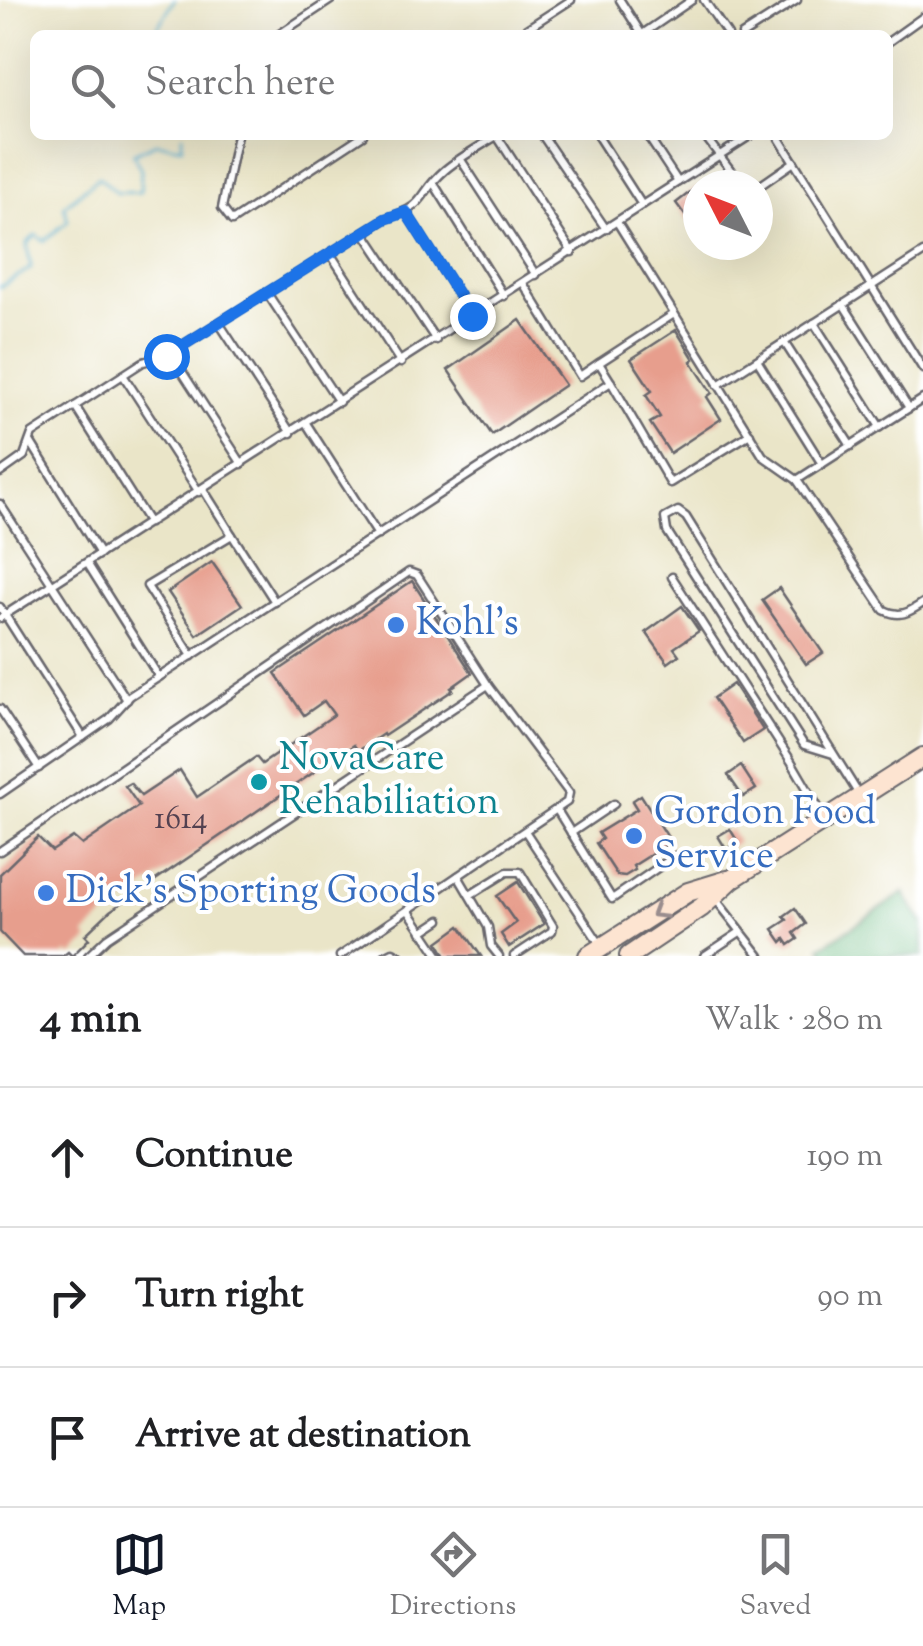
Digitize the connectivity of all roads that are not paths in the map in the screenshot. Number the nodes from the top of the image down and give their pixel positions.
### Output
1 (332, 0) edge
2 (571, 0) edge
3 (620, 0) edge
4 (692, 0) edge
5 (704, 0) edge
6 (797, 0) edge
7 (922, 16) edge
8 (286, 30) edge
9 (525, 30) edge
10 (639, 30) edge
11 (647, 30) edge
12 (725, 30) edge
13 (750, 30) edge
14 (893, 38) edge
15 (236, 140) edge
16 (355, 140) edge
17 (492, 140) edge
18 (501, 140) edge
19 (545, 140) edge
20 (600, 140) edge
21 (650, 140) edge
22 (707, 140) edge
23 (743, 140) edge
24 (781, 140) edge
25 (718, 156) junction
26 (461, 160) junction
27 (794, 162) junction
28 (730, 170) edge
29 (773, 176) edge
30 (678, 182) junction
31 (434, 184) junction
32 (642, 206) junction
33 (406, 212) junction
34 (617, 222) junction
35 (606, 229) junction
36 (364, 232) junction
37 (572, 252) junction
38 (330, 253) junction
39 (923, 253) edge
40 (536, 274) junction
41 (523, 284) junction
42 (872, 286) junction
43 (267, 293) junction
44 (504, 296) junction
45 (844, 304) junction
46 (674, 314) junction
47 (472, 316) junction
48 (219, 323) junction
49 (814, 324) junction
50 (436, 340) junction
51 (784, 342) junction
52 (170, 353) junction
53 (757, 360) junction
54 (401, 362) junction
55 (599, 363) junction
56 (923, 369) edge
57 (123, 375) junction
58 (611, 382) junction
59 (718, 385) junction
60 (923, 399) edge
61 (339, 402) junction
62 (75, 406) junction
63 (909, 408) junction
64 (306, 423) junction
65 (880, 427) junction
66 (290, 433) junction
67 (750, 434) junction
68 (30, 441) junction
69 (851, 446) junction
70 (242, 464) junction
71 (822, 464) junction
72 (0, 473) edge
73 (797, 480) junction
74 (201, 490) junction
75 (0, 504) edge
76 (149, 523) junction
77 (378, 535) junction
78 (232, 536) junction
79 (100, 554) junction
80 (87, 562) junction
81 (672, 578) dead end
82 (54, 584) junction
83 (276, 602) junction
84 (923, 603) edge
85 (2, 613) edge
86 (192, 656) junction
87 (160, 677) junction
88 (488, 685) junction
89 (127, 700) junction
90 (0, 710) edge
91 (83, 737) junction
92 (833, 754) junction
93 (923, 757) edge
94 (38, 768) junction
95 (0, 794) edge
96 (862, 798) junction
97 (614, 804) dead end
98 (557, 810) junction
99 (825, 820) junction
100 (526, 831) junction
101 (571, 832) junction
102 (0, 851) edge
103 (675, 856) dead end
104 (458, 876) junction
105 (732, 878) junction
106 (470, 895) junction
107 (713, 896) junction
108 (408, 910) junction
109 (440, 920) dead end
110 (422, 932) junction
111 (740, 932) junction
112 (595, 952) edge
113 (88, 956) edge
114 (340, 956) edge
115 (385, 956) edge
116 (400, 956) edge
117 (439, 956) edge
118 (499, 956) edge
119 (514, 956) edge
120 (629, 956) edge
121 (704, 956) edge
122 (760, 956) edge

1 - 8 lane
2 - 9 lane
3 - 10 lane
4 - 11 lane
5 - 12 lane
6 - 13 lane
7 - 14 lane
15 - 16 lane
17 - 26 lane
18 - 37 lane
19 - 35 lane
20 - 32 lane
21 - 30 lane
22 - 25 lane
23 - 25 lane
24 - 27 lane
25 - 28 lane
25 - 30 lane
26 - 31 lane
26 - 40 lane
27 - 29 lane
27 - 42 lane
30 - 32 lane
31 - 33 lane
31 - 44 lane
32 - 34 lane
33 - 36 lane
33 - 47 lane
34 - 35 lane
34 - 46 lane
35 - 37 lane
36 - 38 lane
36 - 50 lane
37 - 40 lane
38 - 43 lane
38 - 54 lane
39 - 42 lane
40 - 41 lane
41 - 44 lane
41 - 55 lane
42 - 45 lane
42 - 56 lane
43 - 48 lane
43 - 61 lane
44 - 47 lane
45 - 49 lane
45 - 63 lane
46 - 55 lane
46 - 59 lane
47 - 50 lane
48 - 52 lane
48 - 66 lane
49 - 51 lane
49 - 65 lane
50 - 54 lane
51 - 53 lane
51 - 69 lane
52 - 57 lane
52 - 70 lane
53 - 59 lane
53 - 71 lane
54 - 61 lane
55 - 58 lane
57 - 62 lane
57 - 74 lane
58 - 67 lane
58 - 77 lane
59 - 67 lane
60 - 63 lane
61 - 64 lane
62 - 68 lane
62 - 76 lane
63 - 65 lane
64 - 66 lane
64 - 77 lane
65 - 69 lane
66 - 70 lane
67 - 73 lane
68 - 72 lane
68 - 79 lane
69 - 71 lane
70 - 74 lane
71 - 73 lane
73 - 84 lane
74 - 76 lane
74 - 78 lane
75 - 82 lane
76 - 79 lane
77 - 83 lane
78 - 83 lane
78 - 86 lane
79 - 80 lane
80 - 82 lane
80 - 87 lane
81 - 99 lane
82 - 85 lane
82 - 89 lane
83 - 86 lane
85 - 91 lane
86 - 87 lane
87 - 89 lane
88 - 98 lane
88 - 102 lane
88 - 113 lane
89 - 91 lane
90 - 94 lane
91 - 94 lane
92 - 92 lane
92 - 96 lane
93 - 96 main road
94 - 95 lane
96 - 99 main road
97 - 101 lane
98 - 100 lane
98 - 101 lane
99 - 105 main road
100 - 104 lane
100 - 112 lane
101 - 103 lane
104 - 106 lane
104 - 108 lane
105 - 107 main road
105 -> 112 main road
106 - 118 lane
106 - 119 lane
107 - 111 lane
107 - 120 main road
108 - 110 lane
108 - 114 lane
109 - 110 lane
110 - 117 lane
111 - 121 lane
111 - 122 lane
115 - 116 lane

